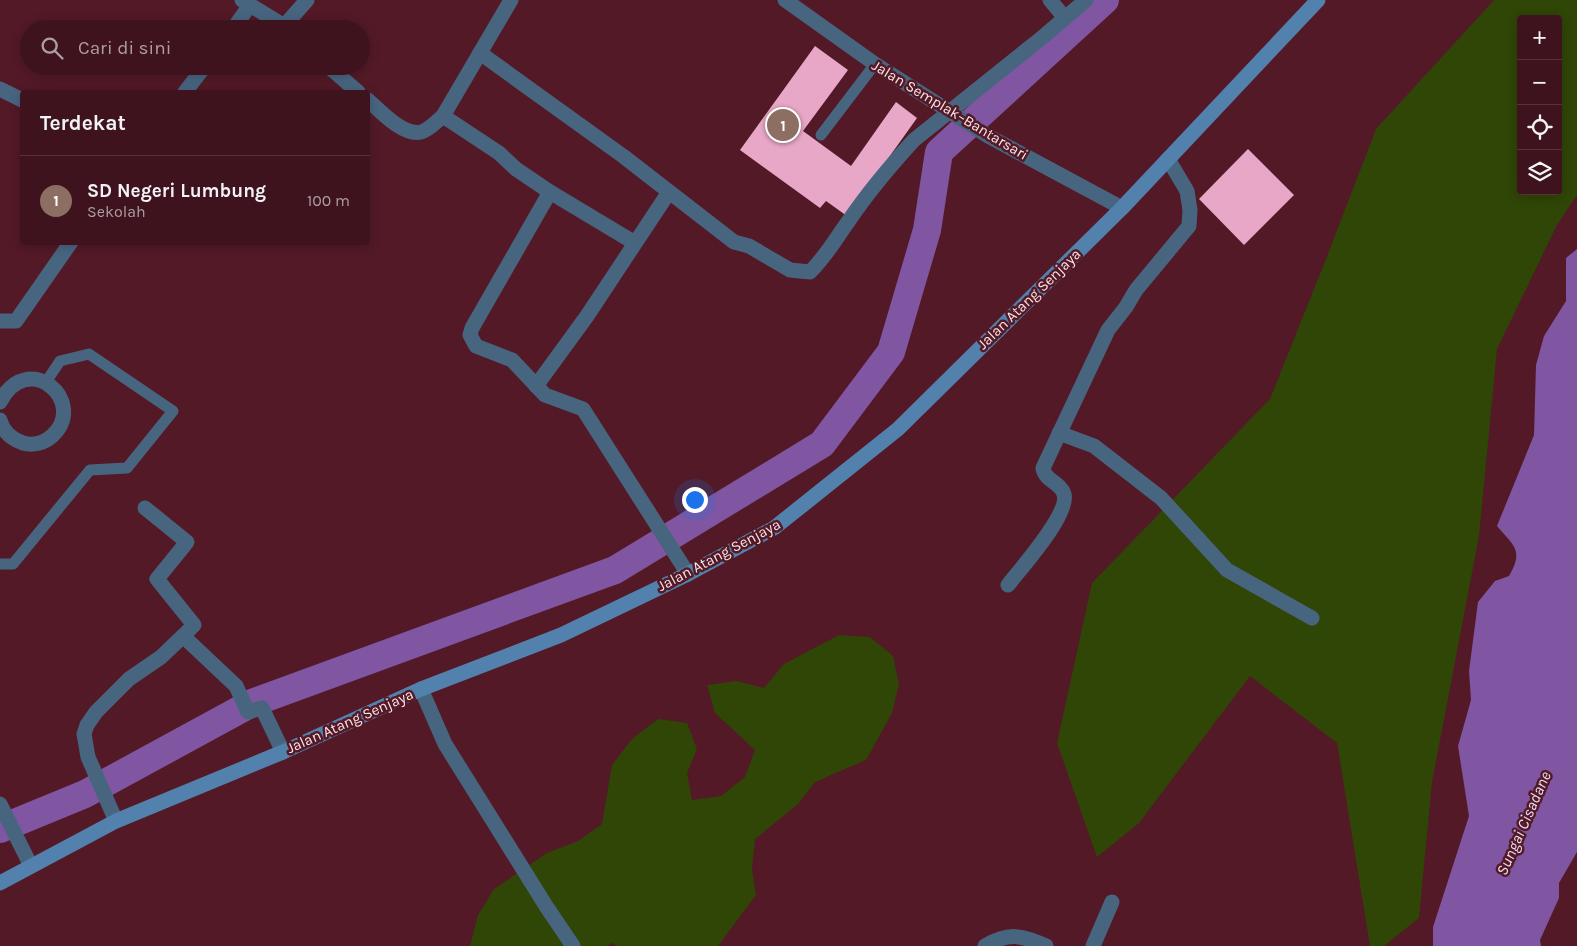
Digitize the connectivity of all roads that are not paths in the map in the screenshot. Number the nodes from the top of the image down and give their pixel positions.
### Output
1 (307, 0) edge
2 (511, 0) edge
3 (786, 0) edge
4 (1050, 0) edge
5 (1086, 0) edge
6 (1318, 0) edge
7 (246, 3) edge
8 (1064, 18) junction
9 (238, 20) edge
10 (275, 20) edge
11 (292, 20) edge
12 (480, 53) junction
13 (875, 64) junction
14 (198, 75) edge
15 (338, 75) edge
16 (0, 89) edge
17 (187, 90) edge
18 (356, 90) edge
19 (20, 99) edge
20 (370, 102) edge
21 (949, 111) junction
22 (443, 116) junction
23 (821, 135) dead end
24 (1168, 159) junction
25 (550, 192) junction
26 (669, 192) junction
27 (1122, 208) junction
28 (635, 244) junction
29 (69, 245) edge
30 (0, 322) edge
31 (46, 382) junction
32 (536, 386) junction
33 (2, 394) edge
34 (0, 420) edge
35 (1059, 433) junction
36 (4, 440) edge
37 (146, 508) dead end
38 (0, 564) edge
39 (688, 574) junction
40 (1008, 584) dead end
41 (1312, 618) dead end
42 (183, 636) junction
43 (421, 689) junction
44 (283, 752) junction
45 (0, 804) edge
46 (116, 821) junction
47 (31, 866) junction
48 (0, 882) edge
49 (1112, 902) dead end
50 (574, 946) edge
51 (985, 946) edge
52 (1046, 946) edge
53 (1093, 946) edge

1 - 11 street
2 - 12 street
3 - 13 street, Jalan Semplak–Bantarsari
4 - 8 street
5 - 8 street
6 - 24 main road, Jalan Atang Senjaya
7 - 9 street
7 - 10 street
8 - 21 street
12 - 22 street
12 - 26 street
13 - 21 street, Jalan Semplak–Bantarsari
13 - 23 lane
14 - 17 street
15 - 18 street
16 - 19 street
20 - 22 street
21 - 26 street
21 - 27 street, Jalan Semplak–Bantarsari
22 - 25 street
24 - 27 main road, Jalan Atang Senjaya
24 - 35 street
25 - 28 street
25 - 32 street
26 - 28 street
27 - 39 main road, Jalan Atang Senjaya
28 - 32 street
29 - 30 street
31 - 33 street
31 - 36 street
31 - 38 lane
32 - 39 street
34 - 36 street
35 - 40 street
35 - 41 street
37 - 42 street
39 - 43 main road, Jalan Atang Senjaya
42 - 44 street
42 - 46 street
43 - 44 main road, Jalan Atang Senjaya
43 - 50 street
44 - 46 main road, Jalan Atang Senjaya
45 - 47 street
46 - 47 main road, Jalan Atang Senjaya
47 - 48 main road, Jalan Atang Senjaya
49 - 53 street
51 - 52 street

